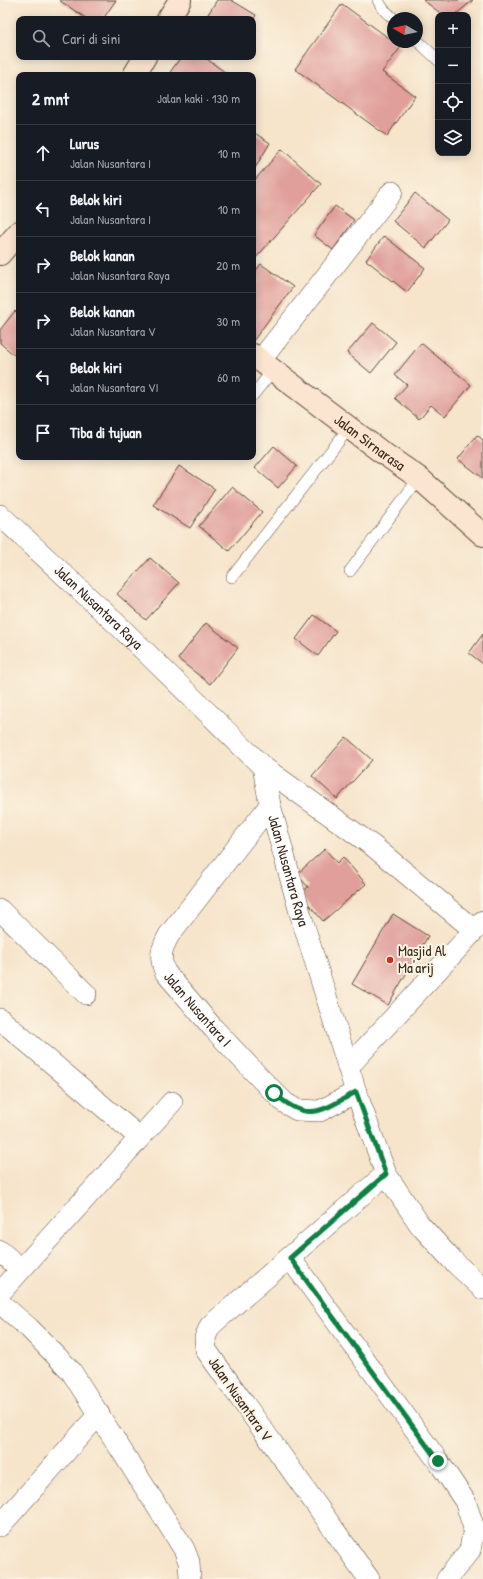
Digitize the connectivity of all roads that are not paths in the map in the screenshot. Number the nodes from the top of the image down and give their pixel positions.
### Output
1 (180, 0) edge
2 (378, 0) edge
3 (387, 13) edge
4 (170, 16) edge
5 (423, 46) edge
6 (435, 57) edge
7 (143, 60) edge
8 (136, 72) edge
9 (392, 192) dead end
10 (16, 235) edge
11 (0, 254) edge
12 (262, 362) edge
13 (256, 384) edge
14 (349, 428) junction
15 (419, 478) junction
16 (0, 515) edge
17 (483, 535) edge
18 (350, 571) dead end
19 (232, 577) dead end
20 (263, 767) junction
21 (270, 805) junction
22 (0, 910) edge
23 (478, 925) edge
24 (86, 994) dead end
25 (0, 1019) edge
26 (348, 1067) junction
27 (356, 1092) junction
28 (172, 1102) dead end
29 (139, 1137) junction
30 (386, 1174) junction
31 (0, 1251) edge
32 (290, 1258) junction
33 (21, 1269) junction
34 (483, 1289) edge
35 (0, 1293) edge
36 (0, 1302) edge
37 (99, 1414) junction
38 (0, 1526) edge
39 (477, 1551) edge
40 (190, 1579) edge
41 (369, 1579) edge
42 (447, 1579) edge

1 - 4 street
2 - 3 lane
5 - 6 lane
7 - 8 street
9 - 12 street
10 - 11 street
12 - 13 lane
12 - 14 street, Jalan Sirnarasa
14 - 15 street, Jalan Sirnarasa
14 - 19 lane
15 - 17 street, Jalan Sirnarasa
15 - 18 lane
16 - 20 street, Jalan Nusantara Raya
20 - 21 street, Jalan Nusantara Raya
20 - 23 street
21 - 26 street, Jalan Nusantara Raya
21 - 27 street, Jalan Nusantara I
22 - 24 street
23 - 26 street
25 - 29 street
26 - 27 street, Jalan Nusantara Raya
27 - 30 street, Jalan Nusantara Raya
28 - 29 street
29 - 33 street
30 - 32 street, Jalan Nusantara V
30 - 34 street, Jalan Nusantara Raya
31 - 33 street
32 - 39 street
32 - 41 street, Jalan Nusantara V
33 - 35 street
36 - 37 street
37 - 38 street
37 - 40 street
39 - 42 street

